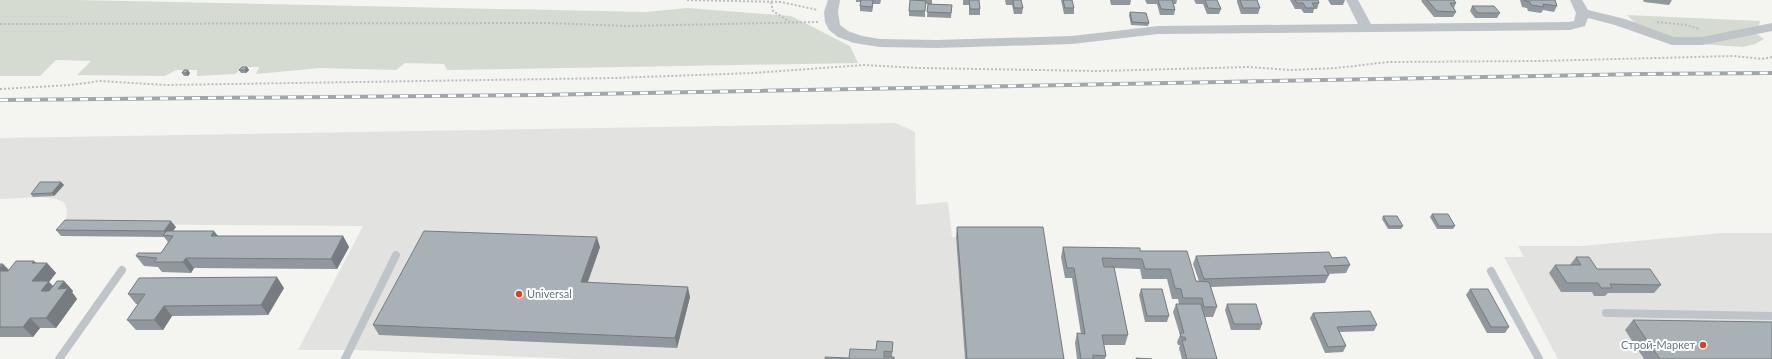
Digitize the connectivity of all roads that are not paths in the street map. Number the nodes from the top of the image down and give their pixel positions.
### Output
1 (1352, 0) edge
2 (1576, 0) edge
3 (832, 11) edge
4 (1583, 13) junction
5 (1772, 27) edge
6 (1367, 28) junction
7 (396, 255) dead end
8 (122, 270) dead end
9 (1491, 271) dead end
10 (1606, 313) dead end
11 (1772, 316) edge
12 (59, 359) edge
13 (345, 359) edge
14 (1539, 359) edge

1 - 6 street
2 - 4 street
3 - 6 street
4 - 5 street
4 - 6 street
7 - 13 lane
8 - 12 lane
9 - 14 lane
10 - 11 lane

